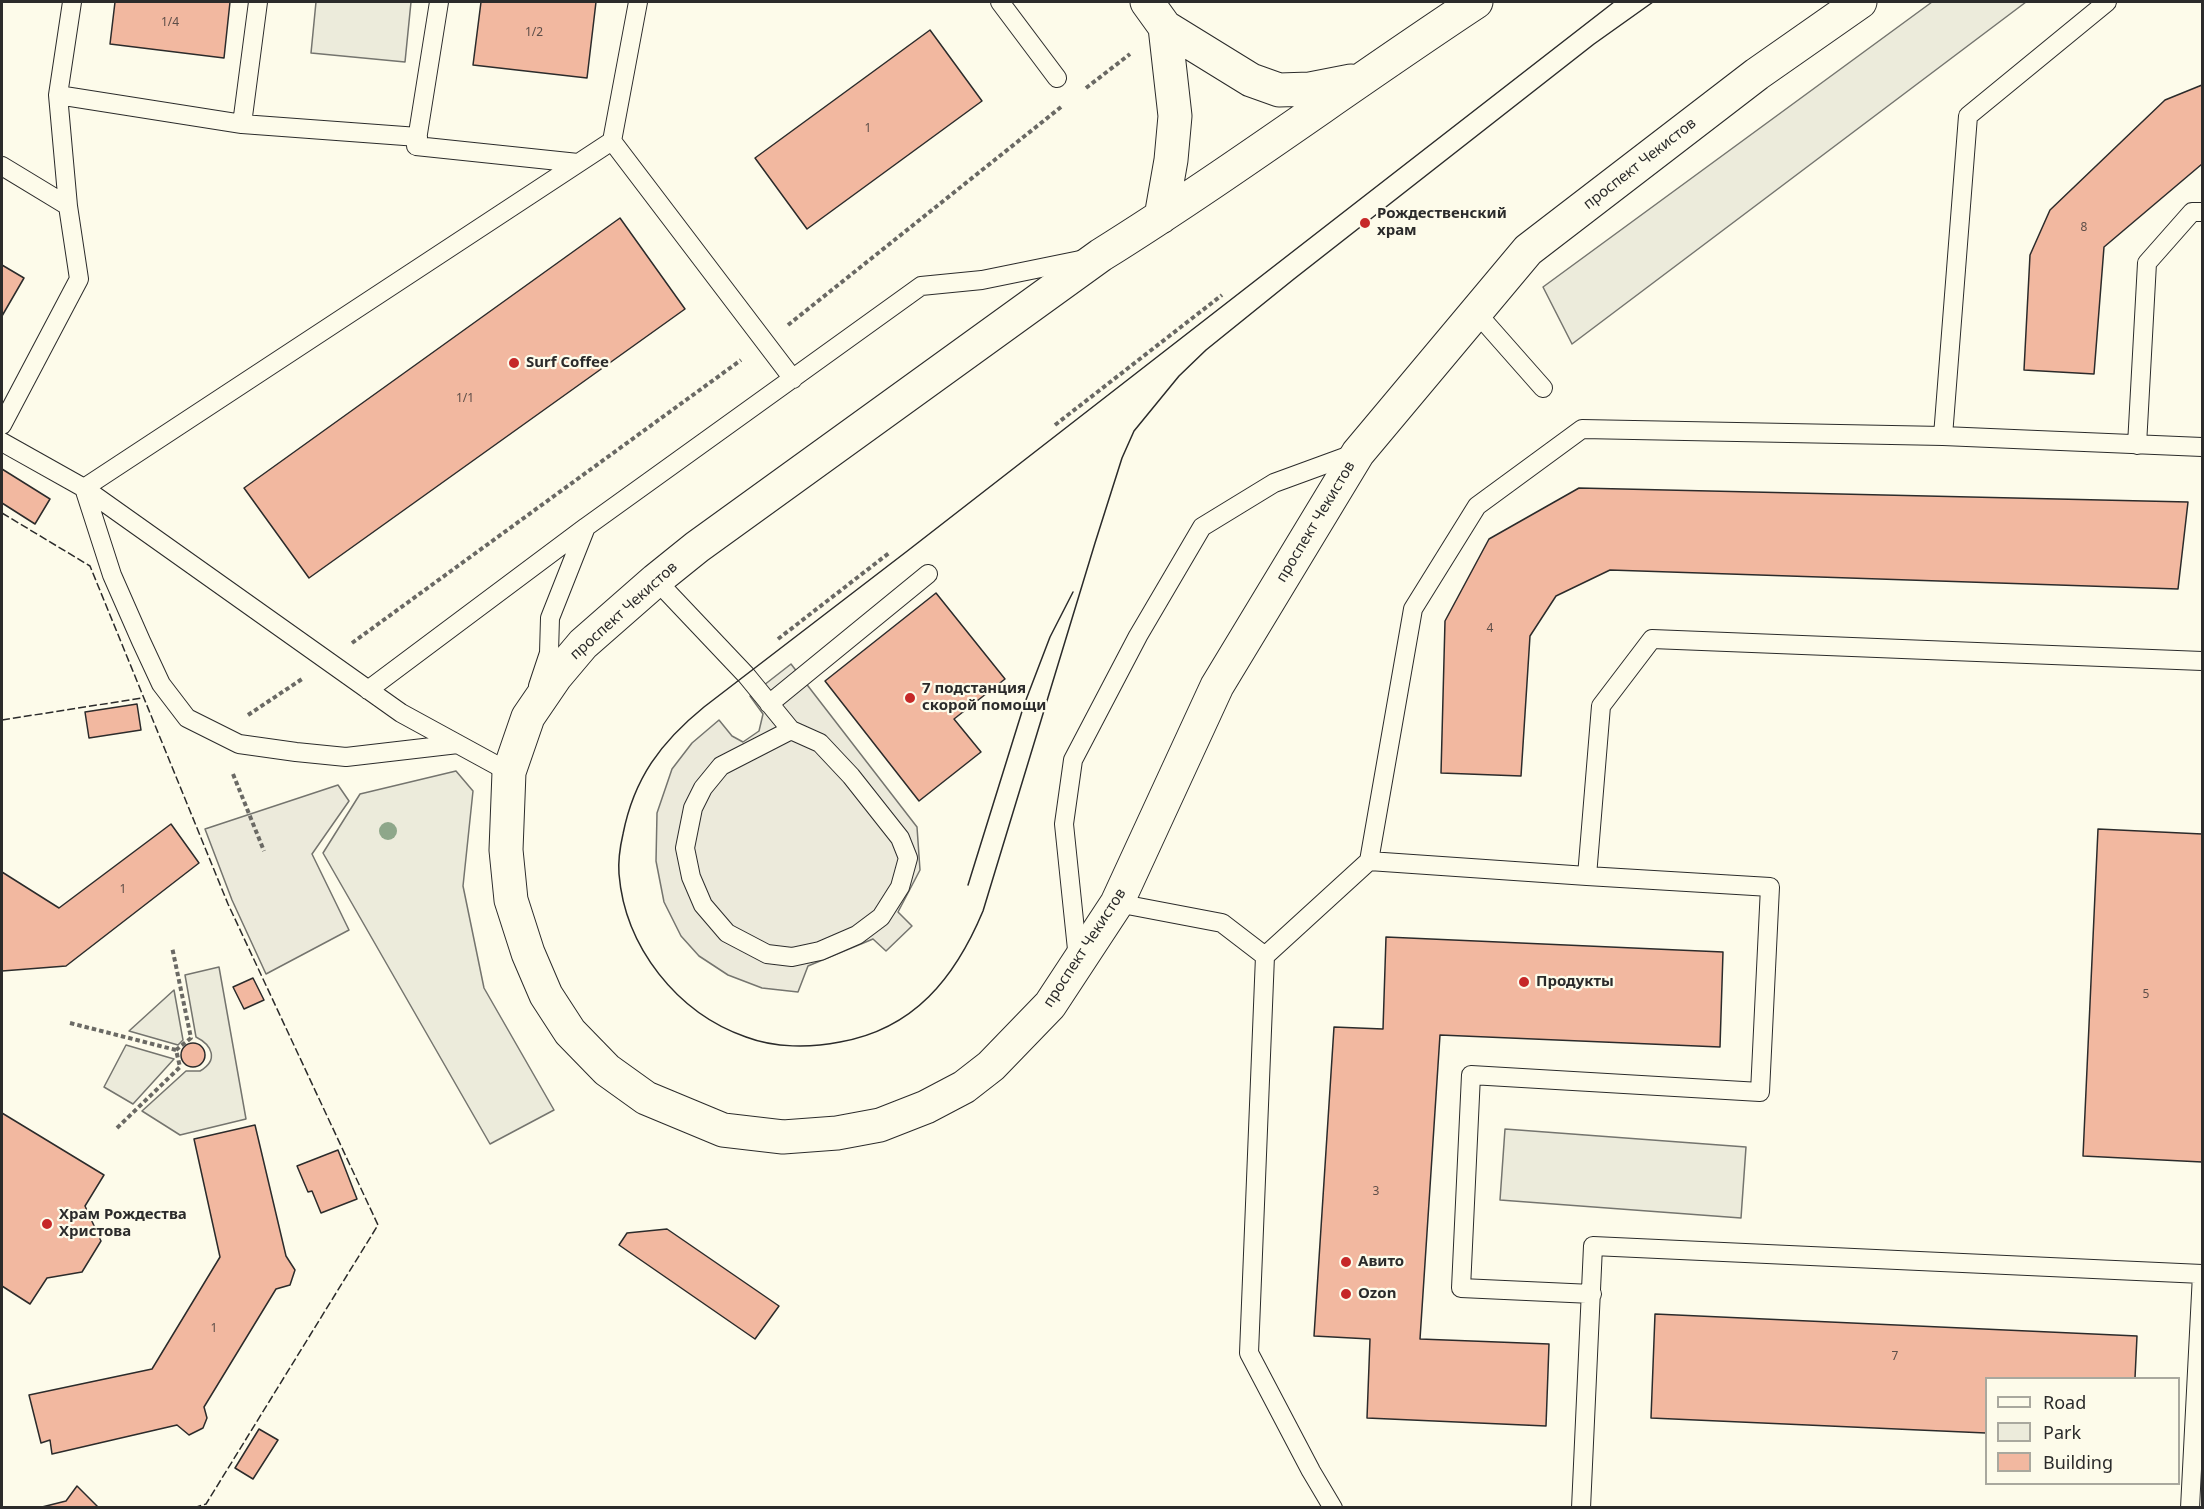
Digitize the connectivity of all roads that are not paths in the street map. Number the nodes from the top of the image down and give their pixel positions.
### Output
1 (72, 2) edge
2 (258, 2) edge
3 (439, 2) edge
4 (639, 2) edge
5 (1000, 2) edge
6 (1476, 2) edge
7 (1860, 2) edge
8 (2107, 2) edge
9 (1156, 14) edge
10 (1057, 78) dead end
11 (1359, 80) junction
12 (58, 95) junction
13 (242, 124) junction
14 (418, 136) junction
15 (612, 141) junction
16 (578, 163) junction
17 (2, 166) edge
18 (68, 206) junction
19 (2202, 212) edge
20 (1161, 217) junction
21 (1101, 255) junction
22 (1475, 311) junction
23 (793, 379) junction
24 (1543, 388) dead end
25 (2, 425) edge
26 (1943, 436) junction
27 (2, 442) edge
28 (2138, 445) junction
29 (2202, 447) edge
30 (1358, 453) junction
31 (84, 488) junction
32 (586, 527) junction
33 (928, 574) dead end
34 (656, 580) junction
35 (2202, 661) edge
36 (368, 690) junction
37 (769, 704) junction
38 (528, 717) junction
39 (791, 730) junction
40 (458, 744) junction
41 (509, 772) junction
42 (1369, 861) junction
43 (1587, 876) junction
44 (1117, 903) junction
45 (1265, 956) junction
46 (1078, 964) junction
47 (2202, 1274) edge
48 (1592, 1294) junction
49 (2197, 1478) edge
50 (1333, 1508) edge
51 (1581, 1508) edge
52 (2190, 1508) edge

1 - 12 lane
2 - 13 lane
3 - 14 lane
4 - 15 lane
5 - 10 lane
6 - 11 main road, проспект Чекистов
7 - 22 main road, проспект Чекистов
8 - 26 lane
9 - 11 main road
9 - 20 main road
11 - 20 main road, проспект Чекистов
12 - 13 lane
12 - 18 lane
13 - 14 lane
14 - 16 lane
15 - 16 lane
15 - 23 lane
16 - 31 lane
17 - 18 lane
18 - 25 lane
19 - 28 lane
20 - 21 main road, проспект Чекистов
21 - 23 lane
21 - 34 main road, проспект Чекистов
22 - 24 lane
22 - 30 main road, проспект Чекистов
23 - 32 lane
26 - 28 lane
26 - 42 lane
27 - 31 lane
28 - 29 lane
30 - 44 main road, проспект Чекистов
30 - 46 lane
31 - 36 lane
31 - 40 lane
32 - 36 lane
32 - 38 lane
33 - 37 lane
34 - 37 lane
34 - 38 main road, проспект Чекистов
35 - 43 lane
36 - 40 lane
37 - 39 lane
38 - 41 main road, проспект Чекистов
39 - 39 lane
40 - 41 lane
41 - 46 main road, проспект Чекистов
42 - 43 lane
42 - 45 lane
43 - 48 lane
44 - 45 lane
44 - 46 main road, проспект Чекистов
45 - 50 lane
47 - 48 lane
47 - 49 lane
48 - 51 lane
49 - 52 lane

